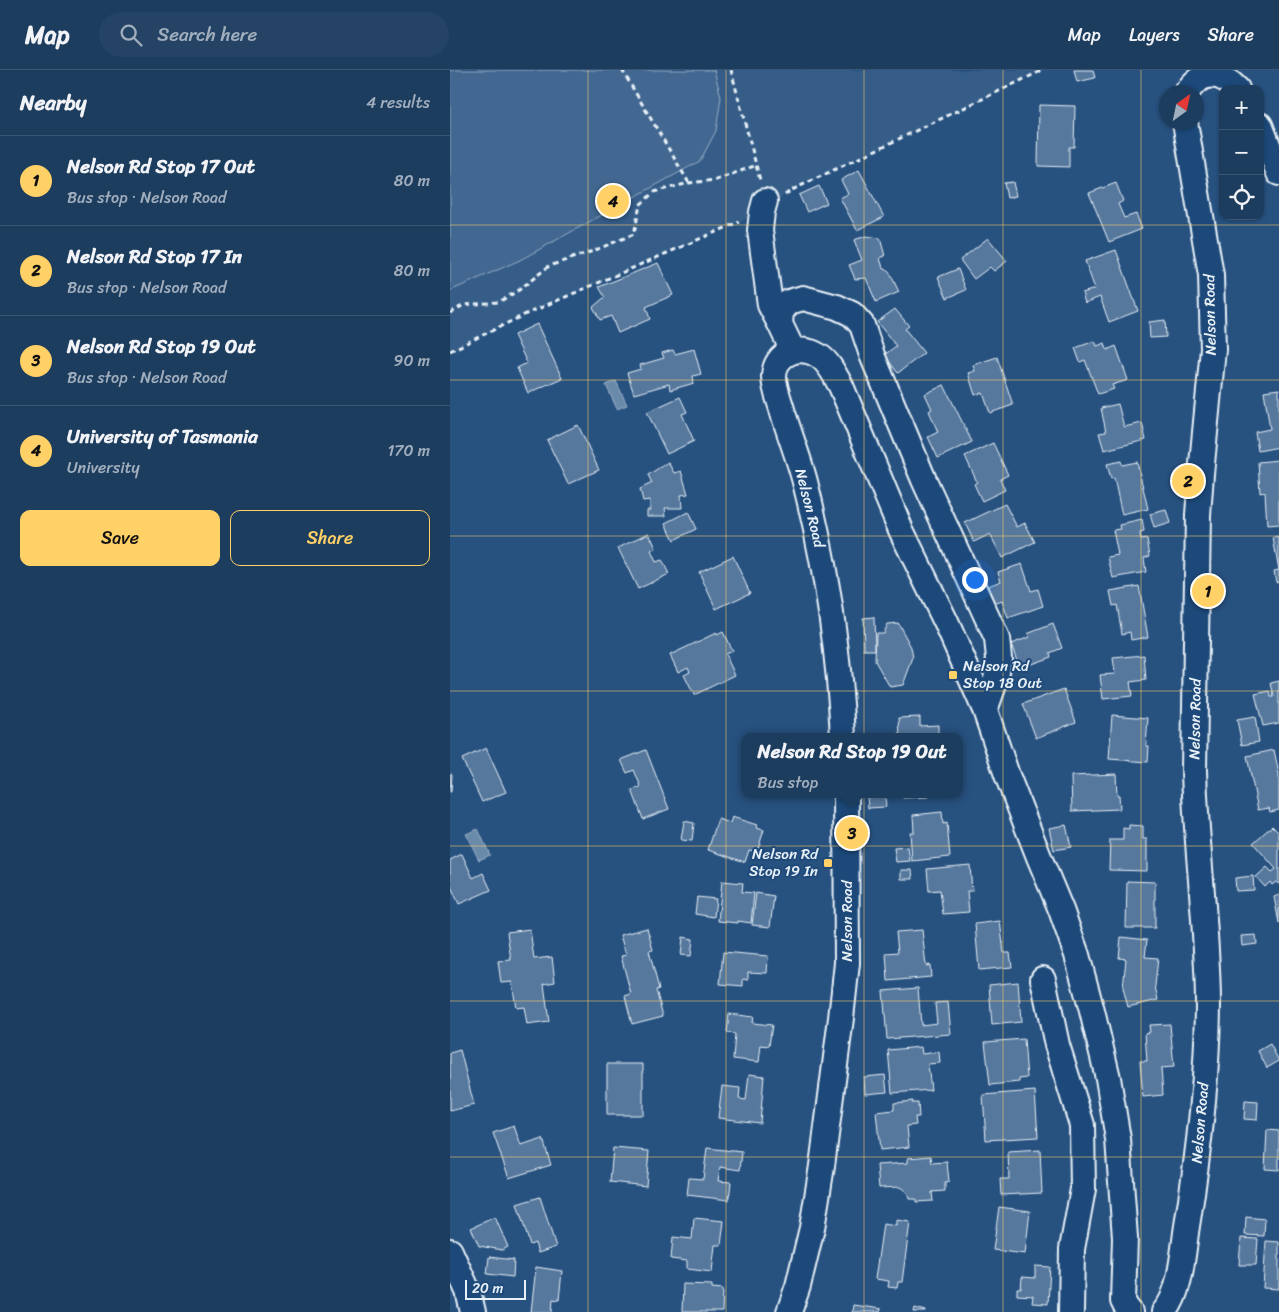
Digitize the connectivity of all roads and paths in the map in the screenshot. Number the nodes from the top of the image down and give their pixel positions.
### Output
1 (622, 70) edge
2 (731, 70) edge
3 (1192, 85) edge
4 (1232, 85) edge
5 (1185, 130) edge
6 (1262, 130) edge
7 (757, 166) junction
8 (1279, 173) edge
9 (689, 183) junction
10 (764, 201) joint
11 (450, 313) edge
12 (526, 314) dead end
13 (780, 324) junction
14 (450, 351) edge
15 (793, 351) junction
16 (985, 710) junction
17 (843, 733) edge
18 (846, 798) edge
19 (1043, 979) dead end
20 (450, 1251) edge
21 (473, 1312) edge
22 (790, 1312) edge
23 (1070, 1312) edge
24 (1130, 1312) edge
25 (1164, 1312) edge

1 - 9 path
2 - 7 path
3 - 4 street
5 - 25 street, Nelson Road
6 - 8 street
7 - 9 path
7 - 10 path
9 - 11 path
10 - 13 street
12 - 14 path
13 - 15 street
13 - 16 street
15 - 16 street
15 - 17 street, Nelson Road
16 - 24 street
18 - 22 street, Nelson Road
19 - 23 street
20 - 21 street

